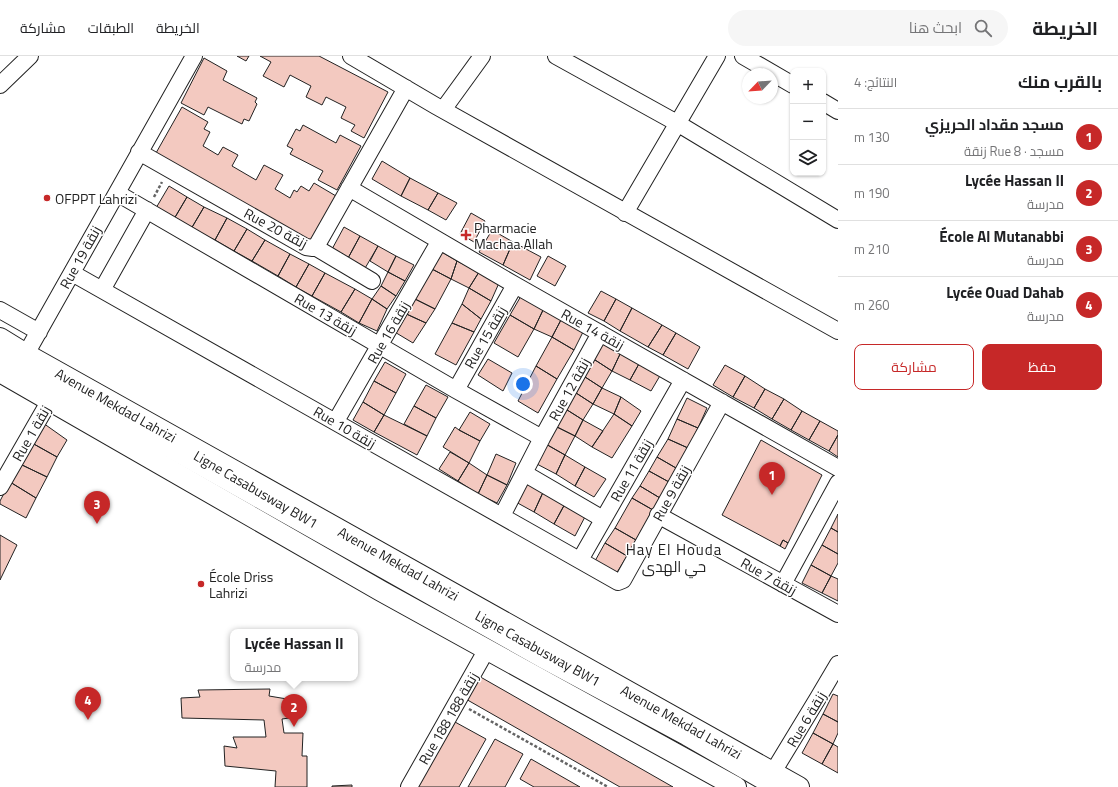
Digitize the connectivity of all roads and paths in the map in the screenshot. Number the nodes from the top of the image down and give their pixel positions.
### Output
1 (30, 56) edge
2 (194, 56) edge
3 (351, 56) edge
4 (482, 56) edge
5 (556, 56) edge
6 (717, 56) edge
7 (743, 56) edge
8 (3, 77) edge
9 (790, 83) edge
10 (406, 88) junction
11 (826, 104) edge
12 (440, 108) junction
13 (838, 111) edge
14 (677, 124) junction
15 (140, 152) junction
16 (170, 170) junction
17 (349, 188) junction
18 (117, 193) junction
19 (147, 210) junction
20 (625, 213) junction
21 (838, 220) edge
22 (439, 242) junction
23 (315, 247) junction
24 (72, 273) junction
25 (372, 281) dead end
26 (515, 285) junction
27 (102, 290) junction
28 (0, 310) edge
29 (838, 331) edge
30 (38, 332) junction
31 (600, 333) junction
32 (0, 338) edge
33 (0, 344) edge
34 (380, 346) junction
35 (0, 354) edge
36 (26, 354) junction
37 (0, 372) edge
38 (683, 380) junction
39 (456, 390) junction
40 (50, 400) junction
41 (722, 402) junction
42 (336, 421) junction
43 (539, 437) junction
44 (838, 468) edge
45 (524, 473) junction
46 (838, 483) edge
47 (0, 487) edge
48 (658, 515) junction
49 (502, 516) junction
50 (603, 519) junction
51 (580, 560) junction
52 (618, 582) joint
53 (783, 584) junction
54 (838, 614) edge
55 (487, 649) junction
56 (836, 671) edge
57 (457, 702) junction
58 (743, 774) edge
59 (771, 783) edge
60 (409, 787) edge
61 (608, 787) edge
62 (799, 787) edge

1 - 8 street
2 - 15 street, Rue 19 زنقة
3 - 10 street
4 - 12 street
5 - 14 street
6 - 14 street
7 - 9 street
10 - 12 street
10 - 17 street, Rue 20 زنقة
11 - 13 street
12 - 20 street
14 - 20 street
14 - 21 street
15 - 16 street, Rue 20 زنقة
15 - 18 street, Rue 19 زنقة
16 - 19 path
16 - 23 street, Rue 20 زنقة
17 - 22 street, Rue 14 زنقة
17 - 23 street, Rue 20 زنقة
18 - 19 street, Rue 13 زنقة
18 - 24 street, Rue 19 زنقة
19 - 27 street
19 - 34 street, Rue 13 زنقة
20 - 29 street
22 - 26 street, Rue 14 زنقة
22 - 34 street, Rue 16 زنقة
23 - 25 street
24 - 27 street, Rue 10 زنقة
24 - 30 street, Rue 19 زنقة
26 - 31 street, Rue 14 زنقة
26 - 39 street, Rue 15 زنقة
27 - 42 street, Rue 10 زنقة
28 - 30 street
30 - 36 street, Rue 19 زنقة
31 - 38 street, Rue 14 زنقة
31 - 43 street, Rue 12 زنقة
32 - 36 main road, Avenue Mekdad Lahrizi
33 - 58 street, Ligne Casabusway BW1
34 - 39 street, Rue 13 زنقة
34 - 42 street, Rue 16 زنقة
35 - 58 street, Ligne Casabusway BW1
36 - 58 main road, Avenue Mekdad Lahrizi
37 - 40 main road, Avenue Mekdad Lahrizi
38 - 41 street, Rue 14 زنقة
38 - 50 street, Rue 11 زنقة
39 - 43 street, Rue 13 زنقة
40 - 47 street, Rue 1 زنقة
40 - 55 main road, Avenue Mekdad Lahrizi
41 - 44 street, Rue 14 زنقة
41 - 48 street, Rue 9 زنقة
42 - 49 street, Rue 10 زنقة
43 - 45 street, Rue 12 زنقة
45 - 49 street, Rue 12 زنقة
45 - 50 street
46 - 53 street
48 - 52 street, Rue 9 زنقة
48 - 53 street, Rue 7 زنقة
49 - 51 street, Rue 10 زنقة
50 - 51 street, Rue 11 زنقة
51 - 52 street, Rue 10 زنقة
53 - 54 street, Rue 7 زنقة
55 - 57 street, Rue 188 زنقة 188
55 - 58 main road, Avenue Mekdad Lahrizi
56 - 59 street, Rue 6 زنقة
57 - 60 street, Rue 188 زنقة 188
57 - 61 path
58 - 59 main road, Avenue Mekdad Lahrizi
59 - 62 main road, Avenue Mekdad Lahrizi

